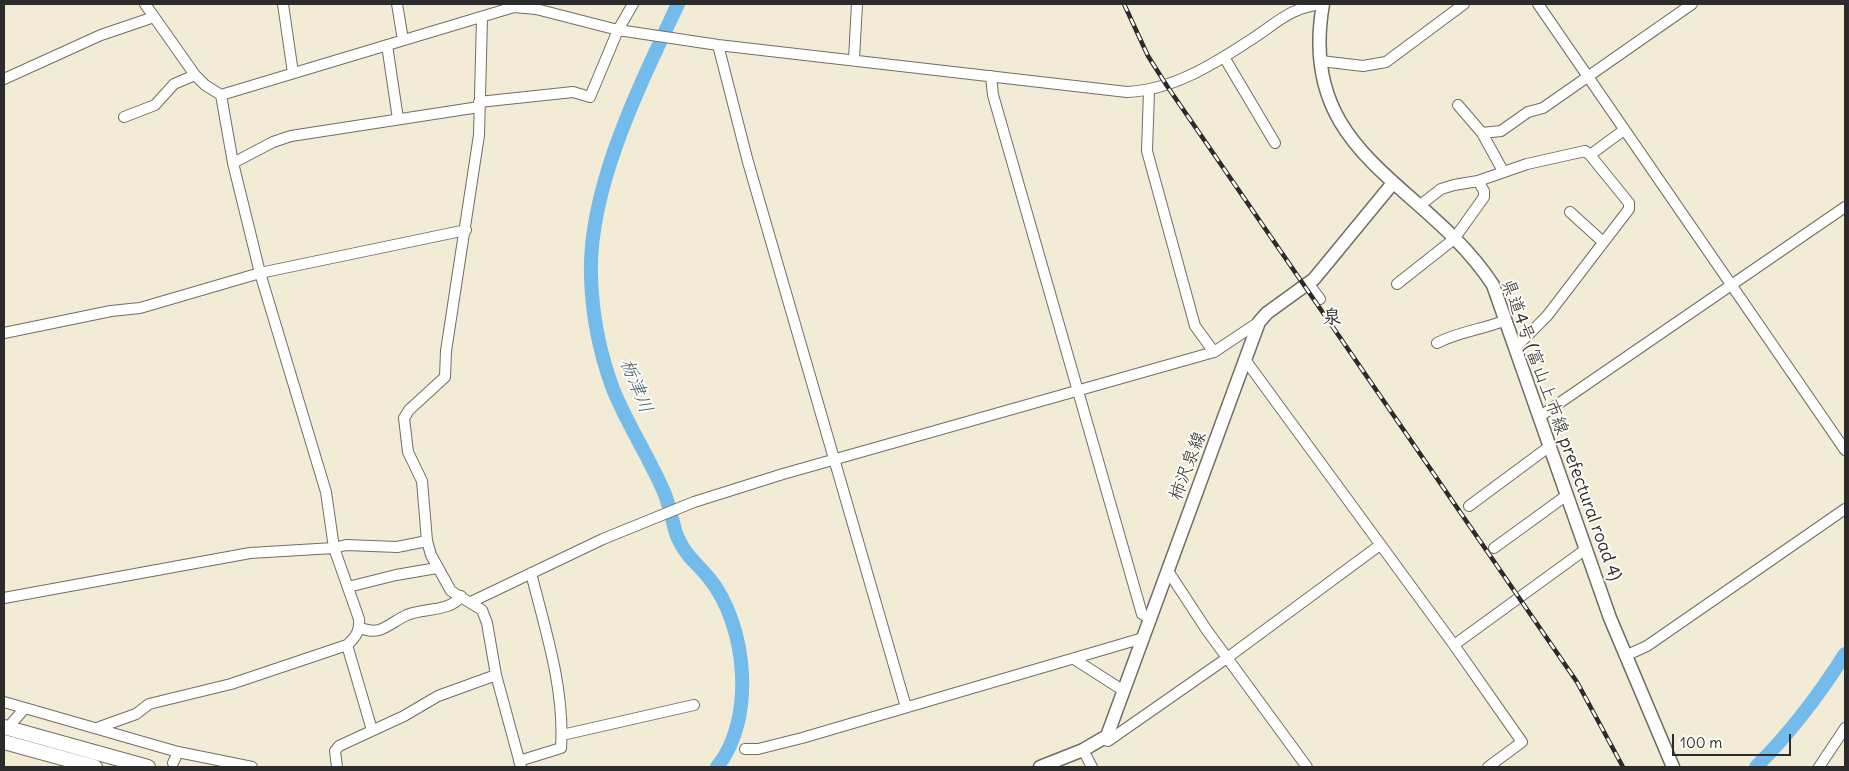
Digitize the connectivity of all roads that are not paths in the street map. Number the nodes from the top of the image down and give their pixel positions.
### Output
1 (145, 4) edge
2 (283, 4) edge
3 (397, 4) edge
4 (632, 4) edge
5 (857, 4) edge
6 (1323, 4) edge
7 (1464, 4) edge
8 (1538, 4) edge
9 (1692, 4) edge
10 (514, 6) edge
11 (154, 17) junction
12 (482, 18) junction
13 (618, 30) junction
14 (403, 40) junction
15 (387, 45) junction
16 (718, 45) junction
17 (1224, 57) junction
18 (854, 59) junction
19 (1322, 61) junction
20 (293, 73) junction
21 (195, 75) junction
22 (1589, 75) junction
23 (991, 76) junction
24 (4, 80) edge
25 (1149, 91) junction
26 (221, 95) junction
27 (479, 104) junction
28 (1458, 105) dead end
29 (124, 117) dead end
30 (398, 119) junction
31 (1624, 130) junction
32 (1482, 133) junction
33 (1275, 142) dead end
34 (1590, 155) junction
35 (233, 163) junction
36 (1503, 171) junction
37 (1478, 181) junction
38 (1393, 183) junction
39 (1419, 206) junction
40 (1845, 207) edge
41 (1570, 212) dead end
42 (466, 230) junction
43 (1454, 239) junction
44 (1603, 242) junction
45 (260, 273) junction
46 (1308, 283) junction
47 (1397, 284) dead end
48 (1731, 284) junction
49 (1320, 299) dead end
50 (1506, 320) junction
51 (1259, 322) junction
52 (4, 334) edge
53 (1437, 343) dead end
54 (1515, 345) junction
55 (1214, 352) junction
56 (1246, 361) junction
57 (1077, 392) junction
58 (1539, 417) junction
59 (1550, 446) junction
60 (1845, 450) edge
61 (834, 461) junction
62 (1566, 495) junction
63 (1469, 506) dead end
64 (1845, 509) edge
65 (427, 541) junction
66 (1380, 545) junction
67 (334, 548) junction
68 (1494, 548) dead end
69 (1586, 549) junction
70 (437, 568) junction
71 (1168, 571) junction
72 (531, 573) junction
73 (348, 587) junction
74 (461, 596) junction
75 (4, 598) edge
76 (471, 602) junction
77 (1150, 619) junction
78 (360, 628) junction
79 (1143, 638) junction
80 (347, 644) junction
81 (1454, 645) junction
82 (1625, 656) junction
83 (1227, 658) junction
84 (1074, 659) junction
85 (496, 674) junction
86 (1124, 691) junction
87 (4, 702) edge
88 (694, 705) dead end
89 (906, 707) junction
90 (25, 708) junction
91 (8, 726) edge
92 (96, 728) junction
93 (1845, 728) edge
94 (372, 730) junction
95 (562, 735) junction
96 (1100, 739) junction
97 (4, 742) edge
98 (745, 749) dead end
99 (1083, 750) junction
100 (178, 752) junction
101 (173, 763) dead end
102 (520, 764) edge
103 (95, 767) edge
104 (148, 767) edge
105 (252, 767) edge
106 (337, 767) edge
107 (1040, 767) edge
108 (1092, 767) edge
109 (1307, 767) edge
110 (1488, 767) edge
111 (1673, 767) edge
112 (1819, 767) edge

1 - 11 street
2 - 20 street
3 - 14 street
4 - 13 street
5 - 18 street
6 - 17 street
6 - 19 main road, 県道4号 (富山上市線 prefectural road 4)
7 - 19 street
8 - 22 street
9 - 22 street
10 - 12 street
10 - 13 street
11 - 21 street
11 - 24 street
12 - 14 street
12 - 27 street
13 - 16 street
13 - 27 street
14 - 15 street
15 - 20 street
15 - 30 street
16 - 18 street
16 - 61 street
17 - 25 street
17 - 33 street
18 - 23 street
19 - 38 main road, 県道4号 (富山上市線 prefectural road 4)
20 - 26 street
21 - 26 street
21 - 29 street
22 - 31 street
22 - 32 street
23 - 25 street
23 - 57 street
25 - 55 street
26 - 35 street
27 - 30 street
27 - 42 street
28 - 32 street
30 - 35 street
31 - 34 street
31 - 48 street
32 - 36 street
34 - 36 street
34 - 44 street
35 - 45 street
36 - 37 street
37 - 39 street
37 - 43 street
38 - 39 main road, 県道4号 (富山上市線 prefectural road 4)
38 - 46 main road, 柿沢泉線
39 - 43 main road, 県道4号 (富山上市線 prefectural road 4)
40 - 48 street
41 - 44 street
42 - 45 street
42 - 65 street
43 - 47 street
43 - 50 main road, 県道4号 (富山上市線 prefectural road 4)
44 - 54 street
45 - 52 street
45 - 67 street
46 - 49 street
46 - 51 main road, 柿沢泉線
48 - 58 street
48 - 60 street
50 - 53 street
50 - 54 main road, 県道4号 (富山上市線 prefectural road 4)
51 - 55 street
51 - 56 main road, 柿沢泉線
54 - 58 main road, 県道4号 (富山上市線 prefectural road 4)
55 - 57 street
56 - 66 street
56 - 71 main road, 柿沢泉線
57 - 61 street
57 - 77 street
58 - 59 main road, 県道4号 (富山上市線 prefectural road 4)
59 - 62 main road, 県道4号 (富山上市線 prefectural road 4)
59 - 63 street
61 - 72 street
61 - 89 street
62 - 68 street
62 - 69 main road, 県道4号 (富山上市線 prefectural road 4)
64 - 82 street
65 - 67 street
65 - 70 street
66 - 81 street
66 - 83 street
67 - 73 street
67 - 75 street
69 - 81 street
69 - 82 main road, 県道4号 (富山上市線 prefectural road 4)
70 - 73 street
70 - 74 street
71 - 77 main road, 柿沢泉線
71 - 83 street
72 - 76 street
72 - 95 street
73 - 78 street
74 - 76 street
74 - 78 street
76 - 85 street
77 - 79 main road, 柿沢泉線
78 - 80 street
79 - 84 street
79 - 86 main road, 柿沢泉線
80 - 92 street
80 - 94 street
81 - 110 street
82 - 111 main road, 県道4号 (富山上市線 prefectural road 4)
83 - 96 street
83 - 109 street
84 - 86 street
84 - 89 street
85 - 94 street
85 - 102 street
86 - 96 main road, 柿沢泉線
87 - 90 street
88 - 95 street
89 - 98 street
90 - 91 street
90 - 92 street
91 - 104 highway
92 - 100 street
93 - 112 street
94 - 106 street
95 - 102 street
96 - 99 main road, 柿沢泉線
97 - 103 highway
99 - 107 main road, 柿沢泉線
99 - 108 street
100 - 101 street
100 - 105 street

